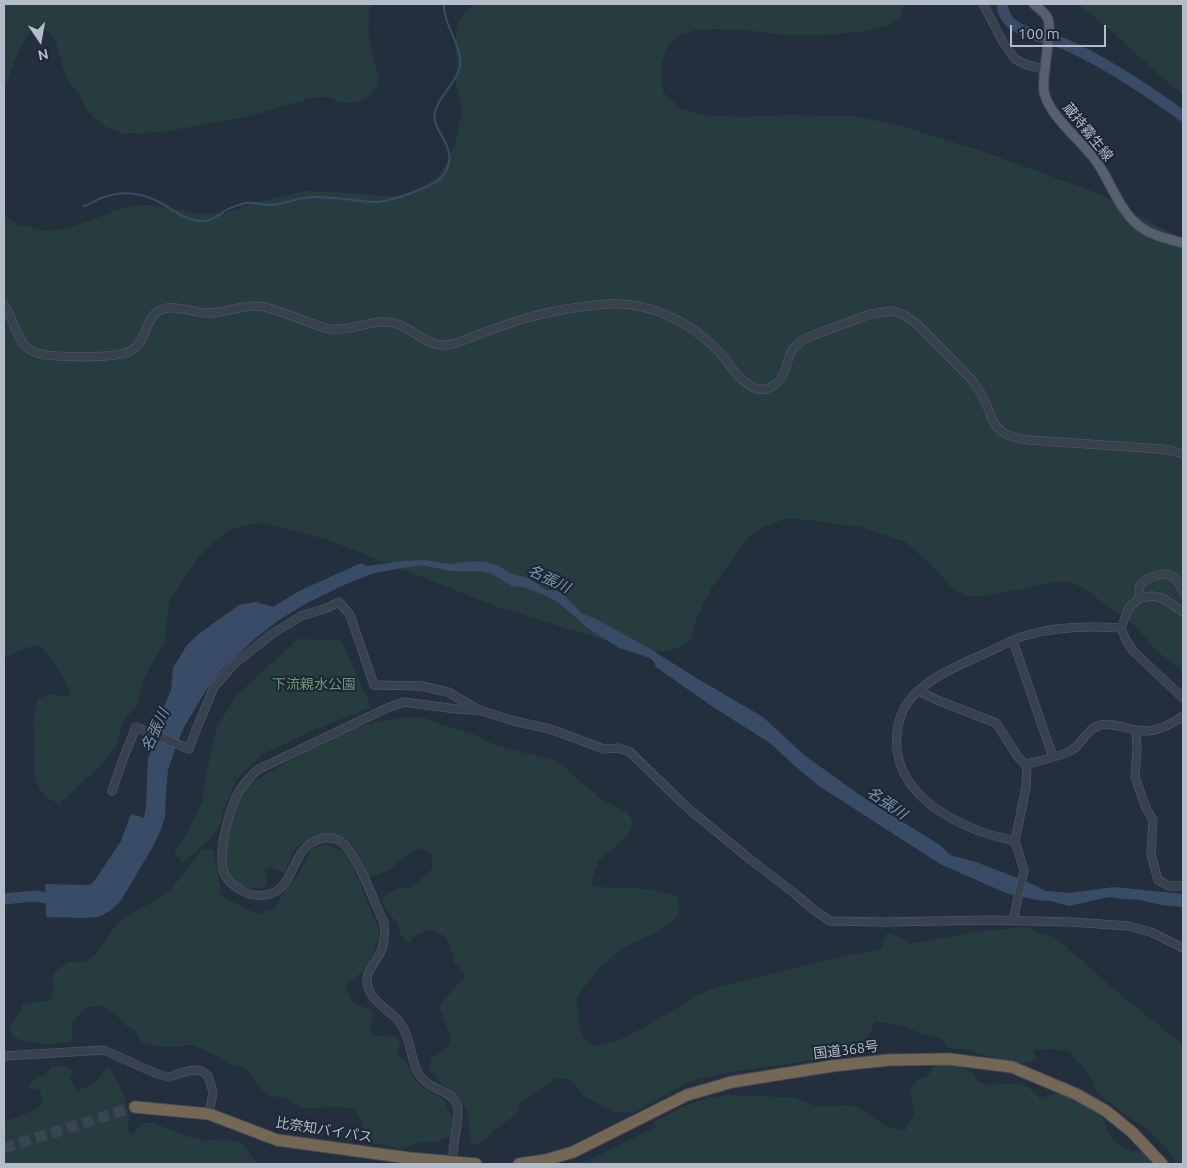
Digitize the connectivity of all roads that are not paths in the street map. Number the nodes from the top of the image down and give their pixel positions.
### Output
1 (983, 4) edge
2 (1034, 4) edge
3 (1044, 68) junction
4 (1183, 243) edge
5 (4, 305) edge
6 (1183, 454) edge
7 (1183, 591) edge
8 (1140, 598) junction
9 (1183, 612) edge
10 (1121, 628) junction
11 (1012, 641) junction
12 (919, 691) junction
13 (1183, 698) edge
14 (479, 710) junction
15 (1183, 716) edge
16 (1136, 730) junction
17 (1053, 757) junction
18 (1027, 764) junction
19 (112, 791) dead end
20 (1015, 841) junction
21 (1183, 886) edge
22 (1013, 921) junction
23 (1183, 948) edge
24 (4, 1056) edge
25 (135, 1107) tunnel mouth
26 (209, 1114) junction
27 (452, 1162) junction
28 (476, 1164) edge
29 (519, 1164) edge
30 (1162, 1164) edge

1 - 3 street
2 - 3 main road, 蔵持霧生線
3 - 4 main road, 蔵持霧生線
5 - 6 street
7 - 8 street
8 - 9 street
8 - 10 street
10 - 11 street
10 - 13 street
11 - 12 street
11 - 17 street
12 - 18 street
12 - 20 street
14 - 19 street
14 - 22 street
14 - 27 street
15 - 16 street
16 - 17 street
16 - 21 street
17 - 18 street
18 - 20 street
20 - 22 street
22 - 23 street
24 - 26 street
25 - 26 highway, 比奈知バイパス
26 - 27 highway, 比奈知バイパス
27 - 28 highway
29 - 30 highway, 国道368号

